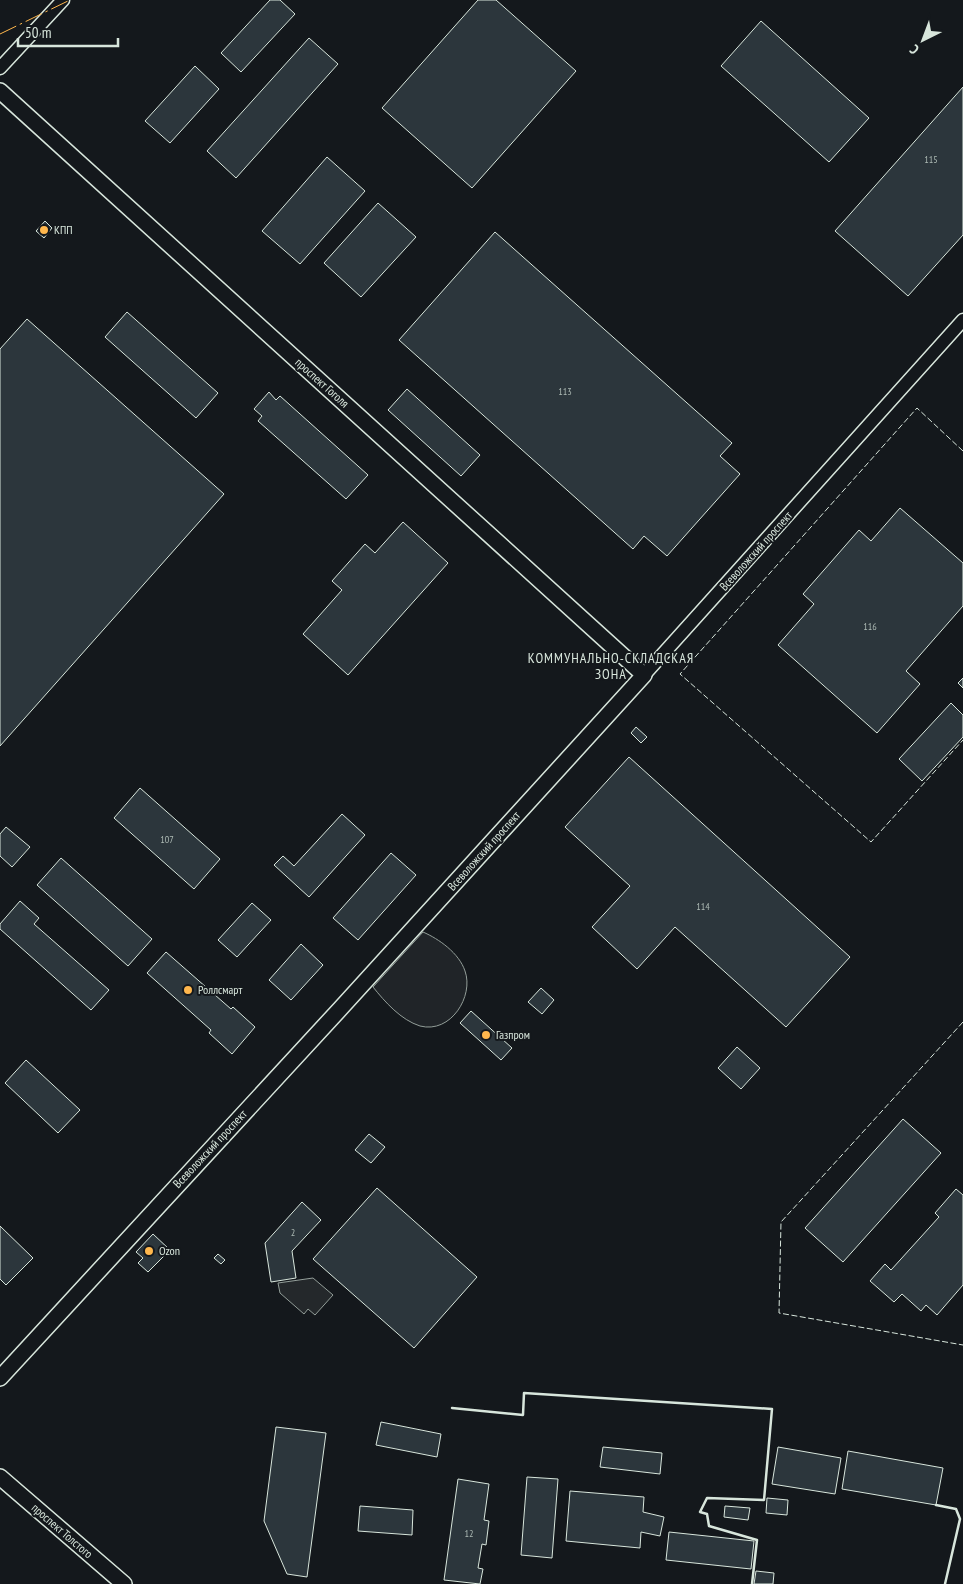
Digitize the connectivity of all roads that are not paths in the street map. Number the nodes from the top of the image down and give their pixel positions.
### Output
1 (62, 0) edge
2 (0, 68) edge
3 (0, 91) edge
4 (963, 320) edge
5 (644, 675) junction
6 (0, 1378) edge
7 (0, 1477) edge
8 (124, 1584) edge

1 - 2 street
3 - 5 street, проспект Гоголя
4 - 5 street, Всеволожский проспект
5 - 6 street, Всеволожский проспект
7 - 8 street, проспект Толстого

